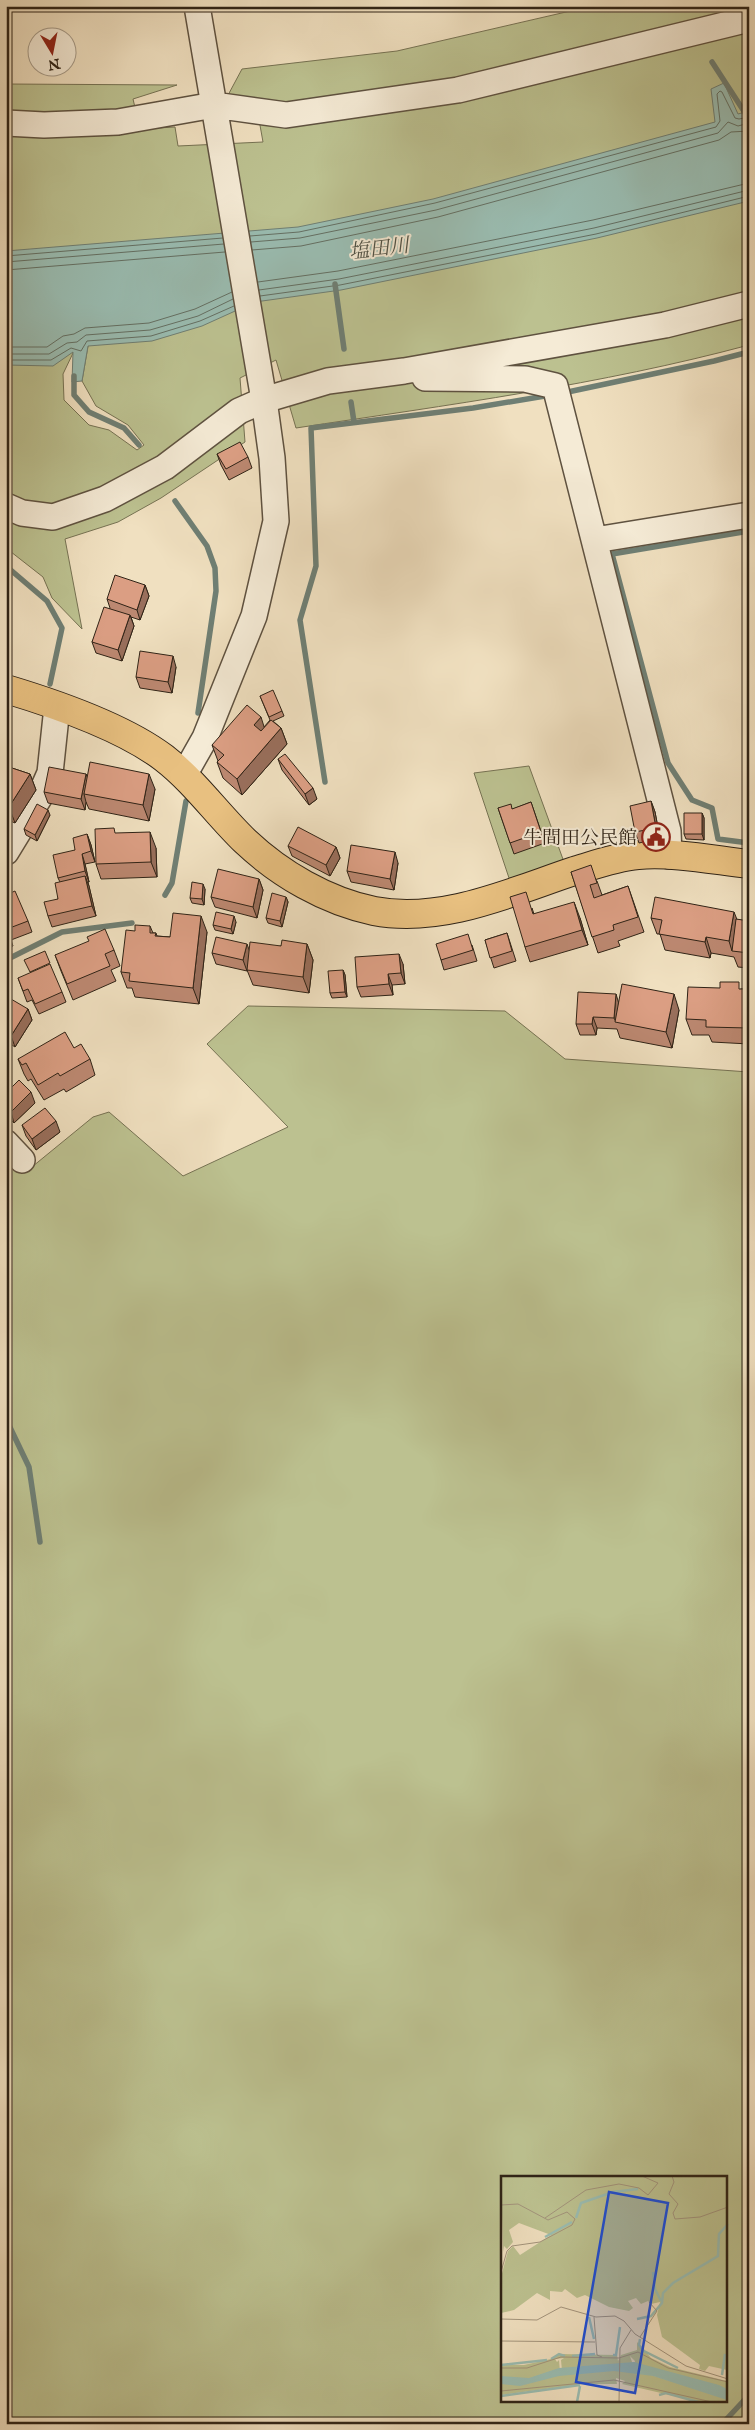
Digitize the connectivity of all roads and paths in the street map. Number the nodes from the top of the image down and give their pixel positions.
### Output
1 (197, 6) edge
2 (749, 18) edge
3 (214, 105) junction
4 (6, 123) edge
5 (749, 304) edge
6 (404, 371) junction
7 (264, 400) junction
8 (6, 506) edge
9 (749, 515) edge
10 (595, 540) junction
11 (6, 689) edge
12 (57, 707) junction
13 (184, 775) junction
14 (6, 852) edge
15 (669, 856) junction
16 (749, 864) edge

1 - 3 street
2 - 3 street
3 - 4 street
3 - 7 street
5 - 6 street
6 - 7 street
6 - 10 street
7 - 8 street
7 - 13 street
9 - 10 street
10 - 15 street
11 - 12 main road
12 - 13 main road
12 - 14 street
13 - 15 main road
15 - 16 main road

